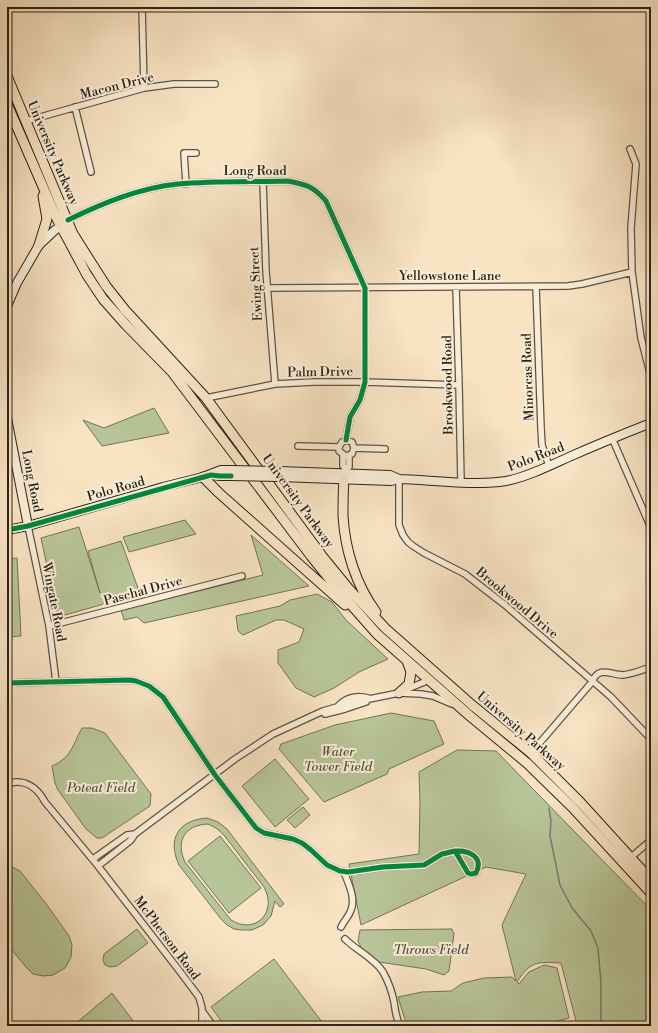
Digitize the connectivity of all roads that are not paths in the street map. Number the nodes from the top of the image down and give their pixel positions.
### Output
1 (142, 7) edge
2 (7, 76) edge
3 (215, 84) dead end
4 (144, 88) junction
5 (7, 104) edge
6 (75, 107) junction
7 (26, 121) junction
8 (630, 149) dead end
9 (196, 152) dead end
10 (91, 172) dead end
11 (263, 182) junction
12 (42, 183) junction
13 (186, 184) junction
14 (64, 226) junction
15 (39, 245) junction
16 (33, 255) junction
17 (632, 272) junction
18 (536, 287) junction
19 (268, 288) junction
20 (365, 288) junction
21 (456, 288) junction
22 (7, 306) edge
23 (651, 377) edge
24 (365, 382) junction
25 (275, 384) junction
26 (459, 385) junction
27 (206, 398) junction
28 (7, 418) edge
29 (651, 423) edge
30 (612, 438) junction
31 (346, 440) junction
32 (298, 446) dead end
33 (339, 447) junction
34 (354, 448) junction
35 (385, 450) dead end
36 (346, 455) junction
37 (549, 466) junction
38 (279, 474) junction
39 (345, 474) junction
40 (207, 476) junction
41 (399, 479) junction
42 (460, 482) junction
43 (28, 526) junction
44 (651, 527) edge
45 (7, 530) edge
46 (242, 576) dead end
47 (49, 626) junction
48 (378, 634) junction
49 (401, 643) junction
50 (406, 660) junction
51 (651, 667) edge
52 (429, 680) junction
53 (56, 682) junction
54 (592, 682) junction
55 (7, 683) edge
56 (457, 692) junction
57 (399, 693) junction
58 (370, 698) junction
59 (460, 708) junction
60 (317, 715) junction
61 (651, 740) edge
62 (531, 753) junction
63 (215, 775) junction
64 (7, 784) edge
65 (135, 834) junction
66 (651, 840) edge
67 (455, 851) junction
68 (92, 859) junction
69 (628, 861) junction
70 (98, 866) junction
71 (344, 872) junction
72 (651, 880) edge
73 (651, 893) edge
74 (340, 927) dead end
75 (345, 939) dead end
76 (202, 1012) junction
77 (202, 1026) edge
78 (213, 1026) edge
79 (400, 1026) edge

1 - 4 street
2 - 7 main road, University Parkway
3 - 4 street, Macon Drive
4 - 6 street, Macon Drive
5 - 12 main road, University Parkway
6 - 7 street, Macon Drive
6 - 10 street
7 - 14 main road, University Parkway
8 - 17 street
9 - 13 street
11 - 13 street, Long Road
11 - 19 street, Ewing Street
11 - 20 street, Long Road
12 - 14 main road, University Parkway
12 - 15 main road
13 - 14 street, Long Road
14 - 15 main road, Long Road
14 - 16 main road, Long Road
14 - 27 main road, University Parkway
14 - 48 main road, University Parkway
15 - 16 main road, Long Road
16 - 22 main road, Long Road
17 - 18 street, Yellowstone Lane
17 - 23 street
18 - 21 street, Yellowstone Lane
18 - 37 street, Minorcas Road
19 - 20 street, Yellowstone Lane
19 - 25 street, Ewing Street
20 - 21 street, Yellowstone Lane
20 - 24 street, Long Road
21 - 26 street, Brookwood Road
24 - 25 street, Palm Drive
24 - 26 street, Palm Drive
24 - 31 street, Long Road
25 - 27 street, Palm Drive
26 - 42 street, Brookwood Road
27 - 49 main road, University Parkway
28 - 43 main road, Long Road
29 - 30 main road, Polo Road
30 - 37 main road, Polo Road
30 - 44 street
31 - 33 street
31 - 34 street
32 - 33 street
33 - 36 street
34 - 35 street
34 - 36 street
36 - 39 street
37 - 42 main road, Polo Road
38 - 39 main road, Polo Road
38 - 39 main road, Polo Road
38 - 40 main road, Polo Road, bridge
39 - 41 main road, Polo Road
39 - 49 main road
40 - 43 main road, Polo Road
40 - 48 main road
41 - 42 main road, Polo Road
41 - 54 street, Brookwood Drive
43 - 45 main road, Polo Road
43 - 47 street, Wingate Road
46 - 47 street, Paschal Drive
47 - 53 street, Wingate Road
48 - 50 main road, University Parkway
49 - 56 main road, University Parkway
50 - 52 main road, University Parkway
50 - 57 main road
51 - 54 street
52 - 56 main road
52 - 57 street
52 - 59 main road, University Parkway
53 - 55 street
53 - 63 street
54 - 61 street, Brookwood Drive
54 - 62 street
56 - 62 main road, University Parkway
57 - 58 street
57 - 59 street
58 - 60 street
58 - 60 street
59 - 69 main road, University Parkway
60 - 63 street
62 - 69 main road, University Parkway
63 - 65 street
63 - 71 street
64 - 68 street, McPherson Road
65 - 68 street
65 - 70 street
66 - 69 street
67 - 67 street
67 - 71 street
68 - 70 street, McPherson Road
69 - 72 main road, University Parkway
69 - 73 main road, University Parkway
70 - 76 street, McPherson Road
71 - 74 street
75 - 79 street
76 - 77 street
76 - 78 street, McPherson Road

